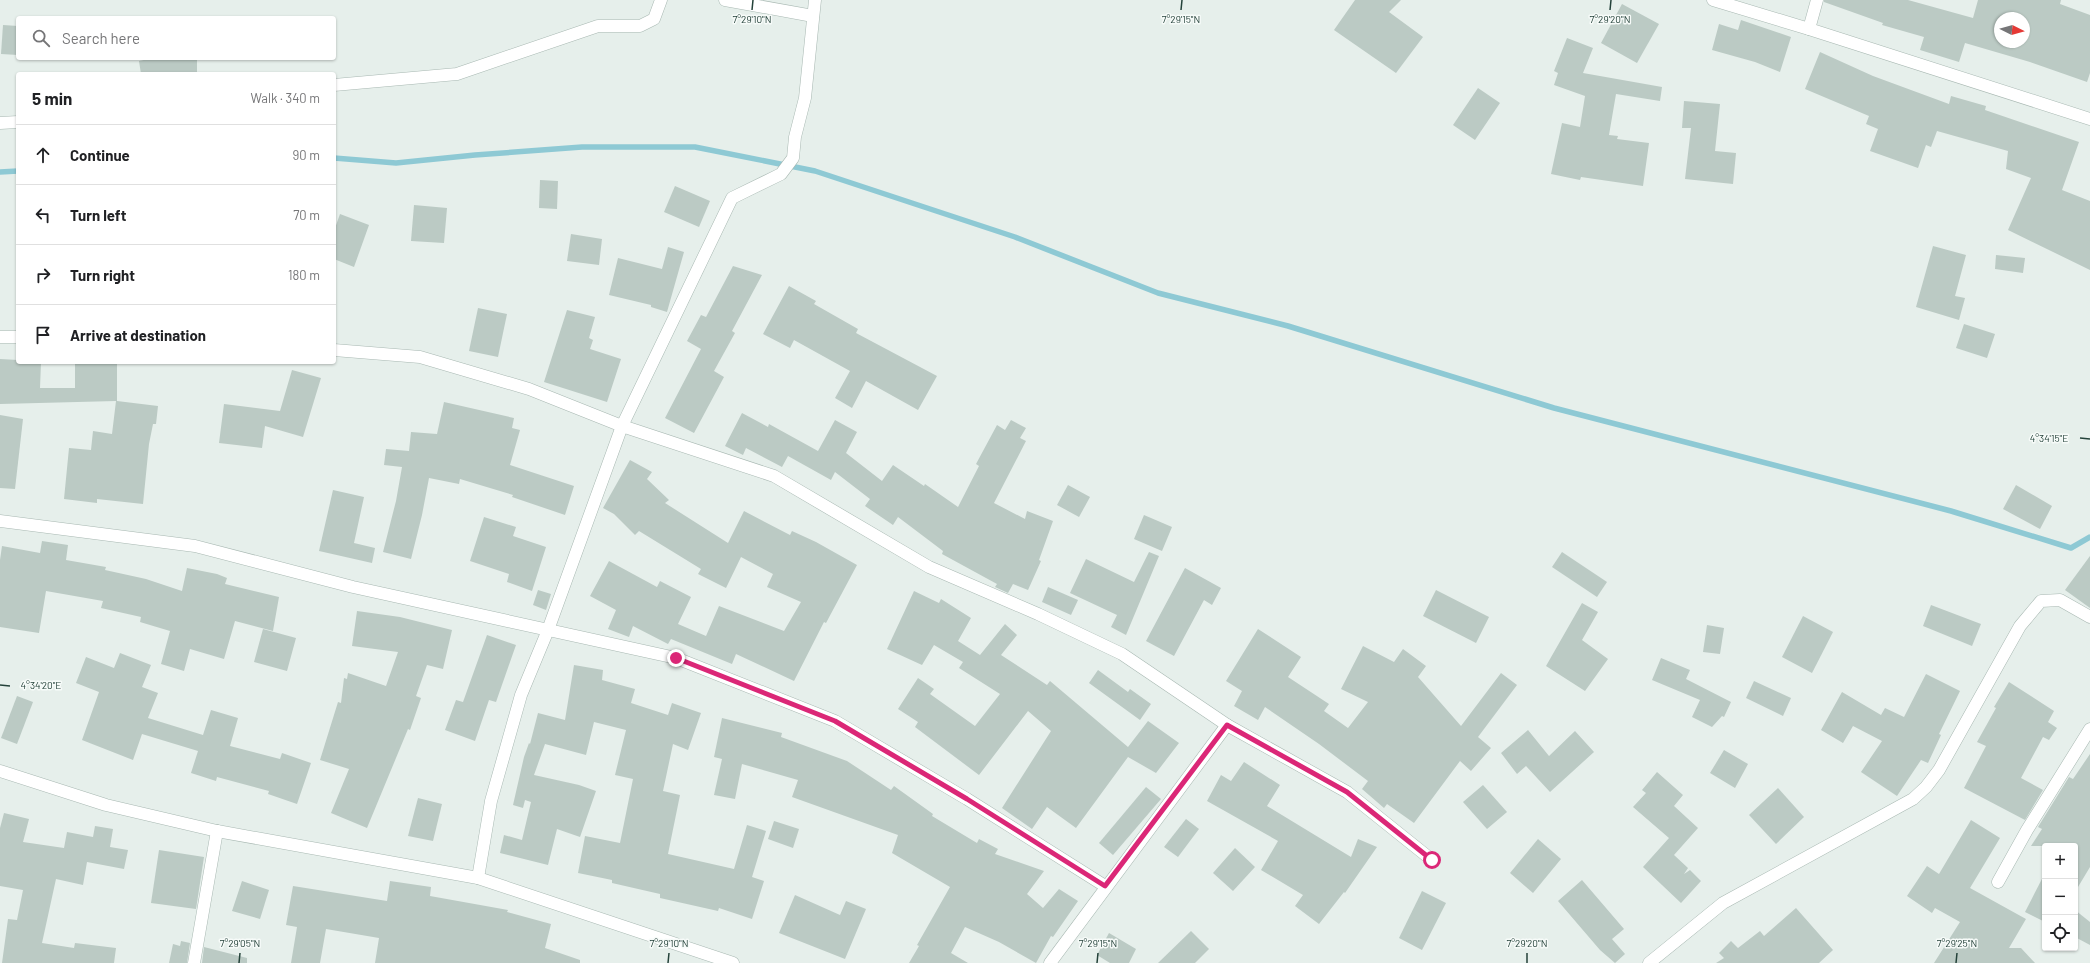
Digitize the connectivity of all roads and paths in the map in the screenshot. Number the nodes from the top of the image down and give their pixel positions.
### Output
1 (661, 0) edge
2 (725, 0) edge
3 (815, 0) edge
4 (1713, 0) edge
5 (1817, 0) edge
6 (813, 16) junction
7 (1809, 29) junction
8 (336, 85) edge
9 (2090, 119) edge
10 (16, 122) edge
11 (0, 123) edge
12 (0, 337) edge
13 (16, 337) edge
14 (336, 350) edge
15 (622, 426) junction
16 (0, 521) edge
17 (2090, 617) edge
18 (548, 630) junction
19 (1227, 725) junction
20 (2090, 729) edge
21 (0, 771) edge
22 (217, 831) junction
23 (1432, 860) dead end
24 (478, 878) junction
25 (1998, 882) dead end
26 (1105, 886) junction
27 (194, 963) edge
28 (733, 963) edge
29 (1050, 963) edge
30 (1649, 963) edge

1 - 8 street
2 - 6 street
3 - 6 street
4 - 7 street
5 - 7 street
6 - 15 street
7 - 9 street
10 - 11 street
12 - 13 street
14 - 15 street
15 - 18 street
15 - 19 street
16 - 18 street
17 - 30 street
18 - 24 street
18 - 26 street
19 - 23 street
19 - 26 street
20 - 25 street
21 - 22 street
22 - 24 street
22 - 27 street
24 - 28 street
26 - 29 street

